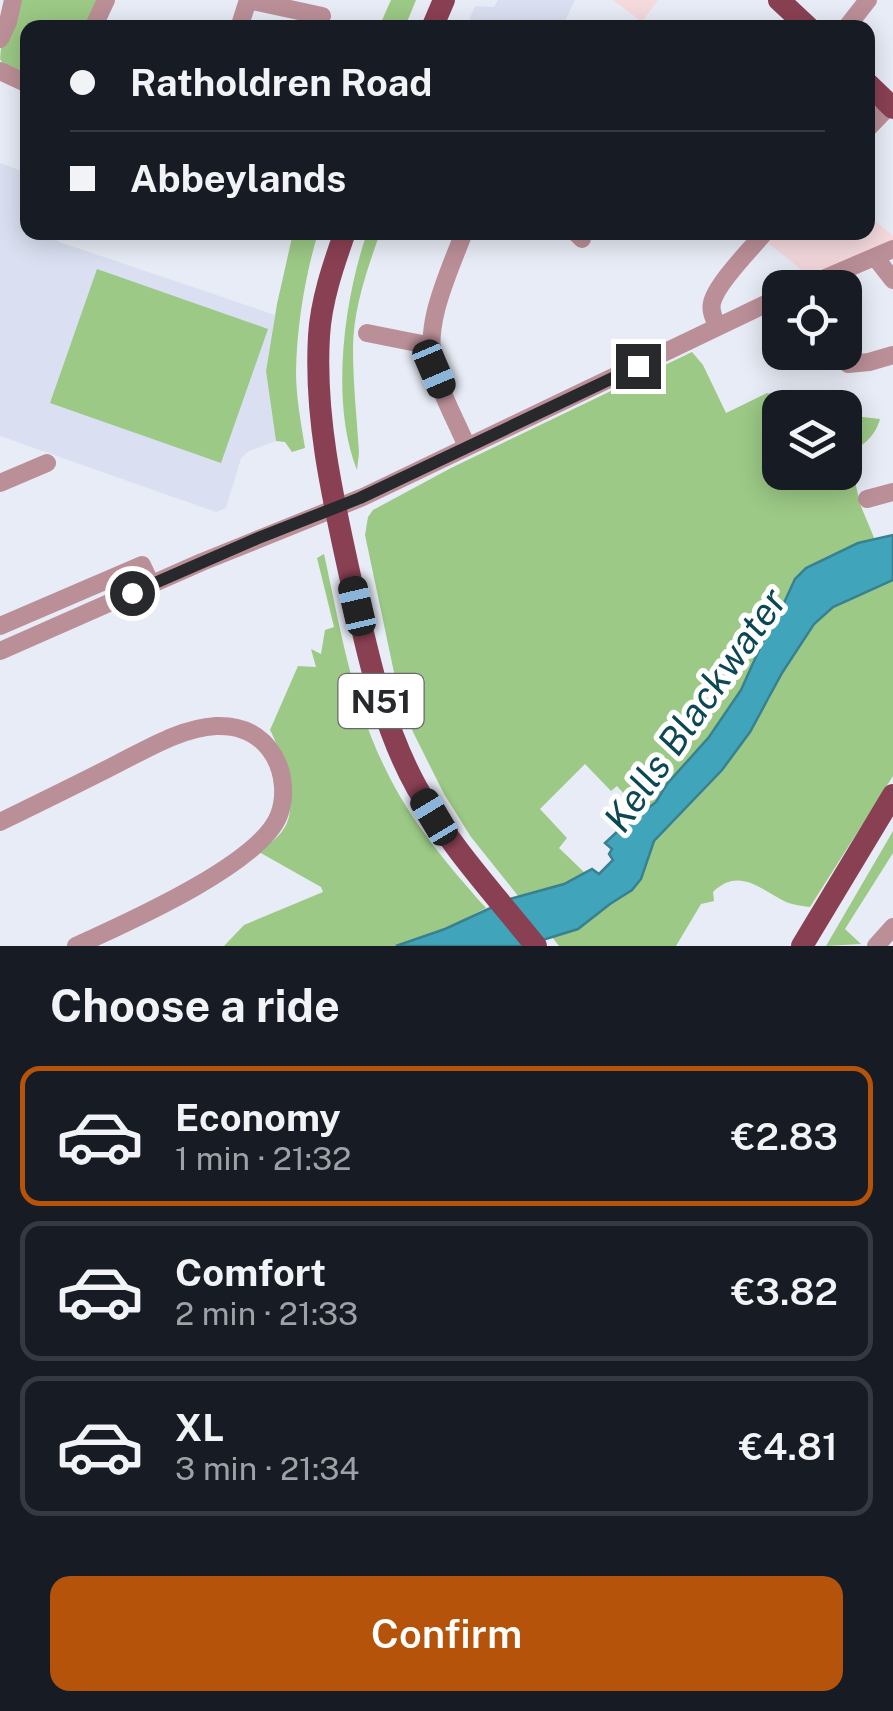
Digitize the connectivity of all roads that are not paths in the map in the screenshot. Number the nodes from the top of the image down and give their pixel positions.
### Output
1 (12, 0) edge
2 (248, 0) edge
3 (779, 0) edge
4 (868, 0) edge
5 (322, 14) edge
6 (800, 20) edge
7 (852, 20) edge
8 (0, 39) edge
9 (342, 240) edge
10 (461, 240) edge
11 (758, 240) edge
12 (884, 253) edge
13 (844, 270) edge
14 (893, 280) edge
15 (762, 305) edge
16 (717, 326) junction
17 (367, 332) dead end
18 (432, 346) junction
19 (893, 355) edge
20 (862, 363) edge
21 (468, 447) junction
22 (46, 463) dead end
23 (0, 484) edge
24 (893, 492) edge
25 (867, 499) dead end
26 (335, 509) junction
27 (151, 584) junction
28 (0, 626) edge
29 (0, 651) edge
30 (893, 794) edge
31 (0, 822) edge
32 (893, 927) edge
33 (95, 942) edge
34 (76, 946) edge
35 (536, 946) edge
36 (802, 946) edge
37 (876, 946) edge

1 - 8 street
2 - 5 street
3 - 6 main road
4 - 7 street
9 - 26 main road, N51
10 - 18 street
11 - 16 street
12 - 13 street
12 - 14 street
15 - 16 street
16 - 21 street
17 - 18 street
18 - 21 street
19 - 20 street
21 - 26 street
22 - 23 street
24 - 25 street
26 - 27 street
26 - 35 main road, N51
27 - 28 street
27 - 29 street
30 - 36 main road
31 - 33 street
32 - 37 street
33 - 34 street

